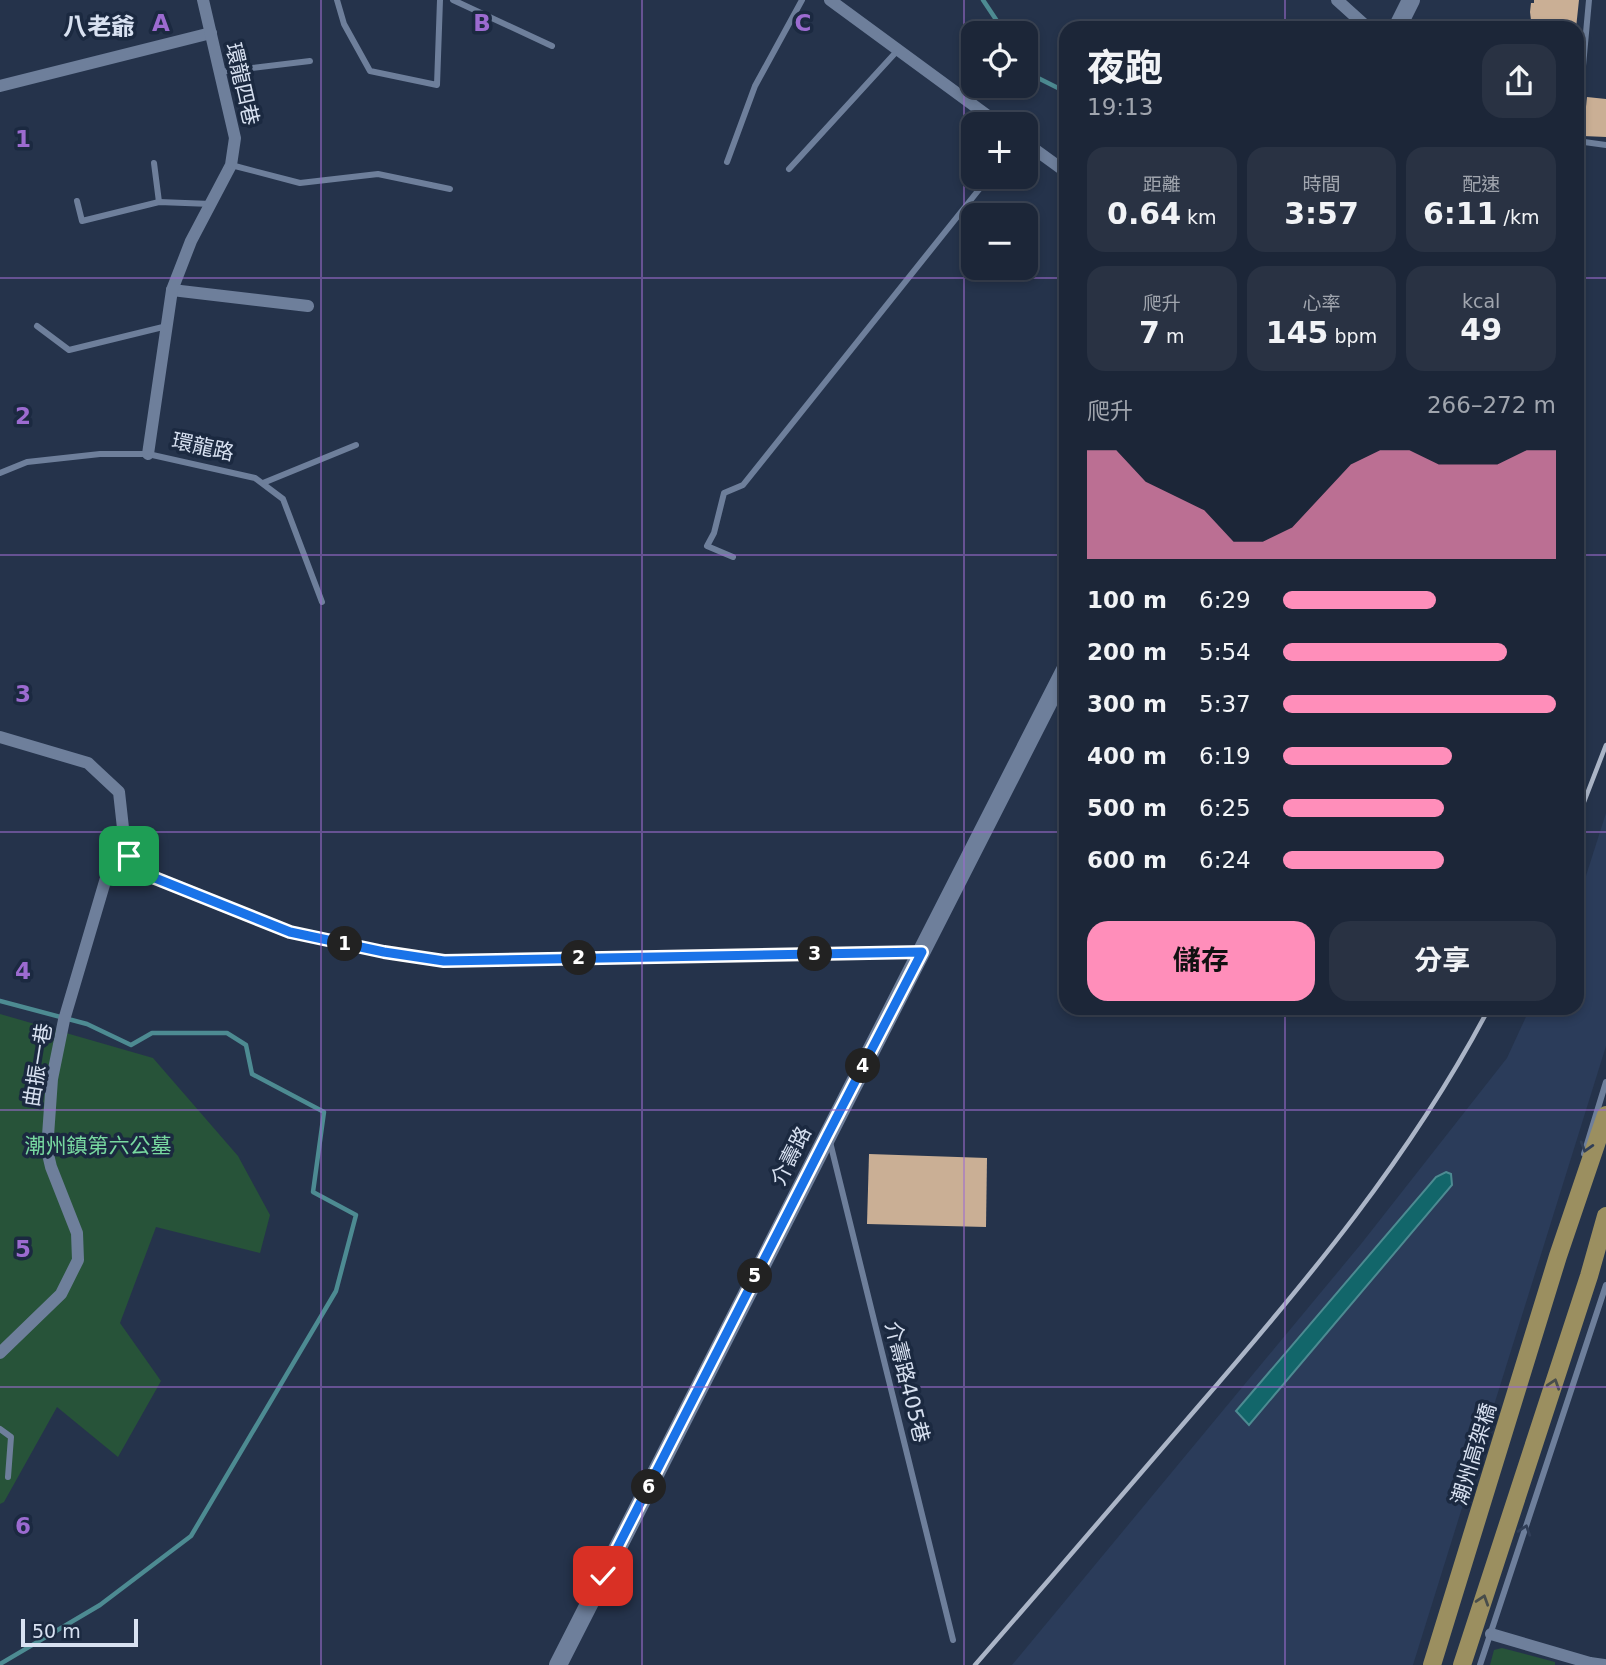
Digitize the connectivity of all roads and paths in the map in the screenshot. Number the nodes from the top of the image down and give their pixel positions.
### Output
1 (203, 0) edge
2 (337, 0) edge
3 (440, 0) edge
4 (453, 0) edge
5 (802, 0) edge
6 (830, 0) edge
7 (1337, 0) edge
8 (1411, 0) edge
9 (1589, 0) edge
10 (1360, 21) edge
11 (1400, 21) edge
12 (211, 33) junction
13 (552, 46) dead end
14 (897, 51) junction
15 (1584, 55) edge
16 (310, 61) dead end
17 (219, 72) junction
18 (0, 86) edge
19 (982, 112) edge
20 (1584, 142) edge
21 (1606, 145) edge
22 (1038, 152) edge
23 (727, 162) dead end
24 (154, 163) dead end
25 (231, 165) junction
26 (1059, 167) edge
27 (789, 169) dead end
28 (450, 189) dead end
29 (979, 189) edge
30 (77, 201) dead end
31 (159, 202) junction
32 (211, 204) junction
33 (172, 290) junction
34 (308, 306) dead end
35 (37, 326) dead end
36 (167, 326) junction
37 (356, 445) dead end
38 (148, 454) junction
39 (0, 473) edge
40 (263, 484) junction
41 (733, 557) dead end
42 (322, 602) dead end
43 (1059, 682) edge
44 (0, 737) edge
45 (127, 845) junction
46 (922, 952) junction
47 (1606, 1082) edge
48 (1606, 1115) edge
49 (828, 1134) junction
50 (1606, 1216) edge
51 (1606, 1285) edge
52 (0, 1353) edge
53 (0, 1429) edge
54 (8, 1476) dead end
55 (1491, 1634) junction
56 (953, 1640) dead end
57 (558, 1665) edge
58 (1425, 1665) edge
59 (1432, 1665) edge
60 (1462, 1665) edge
61 (1480, 1665) edge
62 (1604, 1665) edge

1 - 12 street, 環龍四巷
2 - 3 lane
4 - 13 lane
5 - 23 lane
6 - 14 street
7 - 10 street
8 - 11 main road
9 - 15 lane
12 - 17 street, 環龍四巷
12 - 18 street
14 - 19 street
14 - 27 lane
16 - 17 lane
17 - 25 street, 環龍四巷
20 - 21 lane
22 - 26 street
24 - 31 lane
25 - 28 lane
25 - 32 street, 環龍四巷
29 - 41 lane
30 - 31 lane
31 - 32 lane
32 - 33 street, 環龍四巷
33 - 34 street
33 - 36 street, 環龍四巷
35 - 36 lane
36 - 38 street, 環龍四巷
37 - 40 lane
38 - 39 lane, 環龍路
38 - 40 lane, 環龍路
40 - 42 lane, 環龍路
43 - 46 main road, 介壽路
44 - 45 street
45 - 46 street
45 - 52 street, 曲振一巷
46 - 49 main road, 介壽路
47 -> 58 lane
48 - 59 main road, 潮州高架橋
49 - 56 lane, 介壽路405巷
49 - 57 main road, 介壽路
60 -> 50 main road
55 -> 51 lane
53 - 54 lane
55 - 61 lane
55 - 62 street

